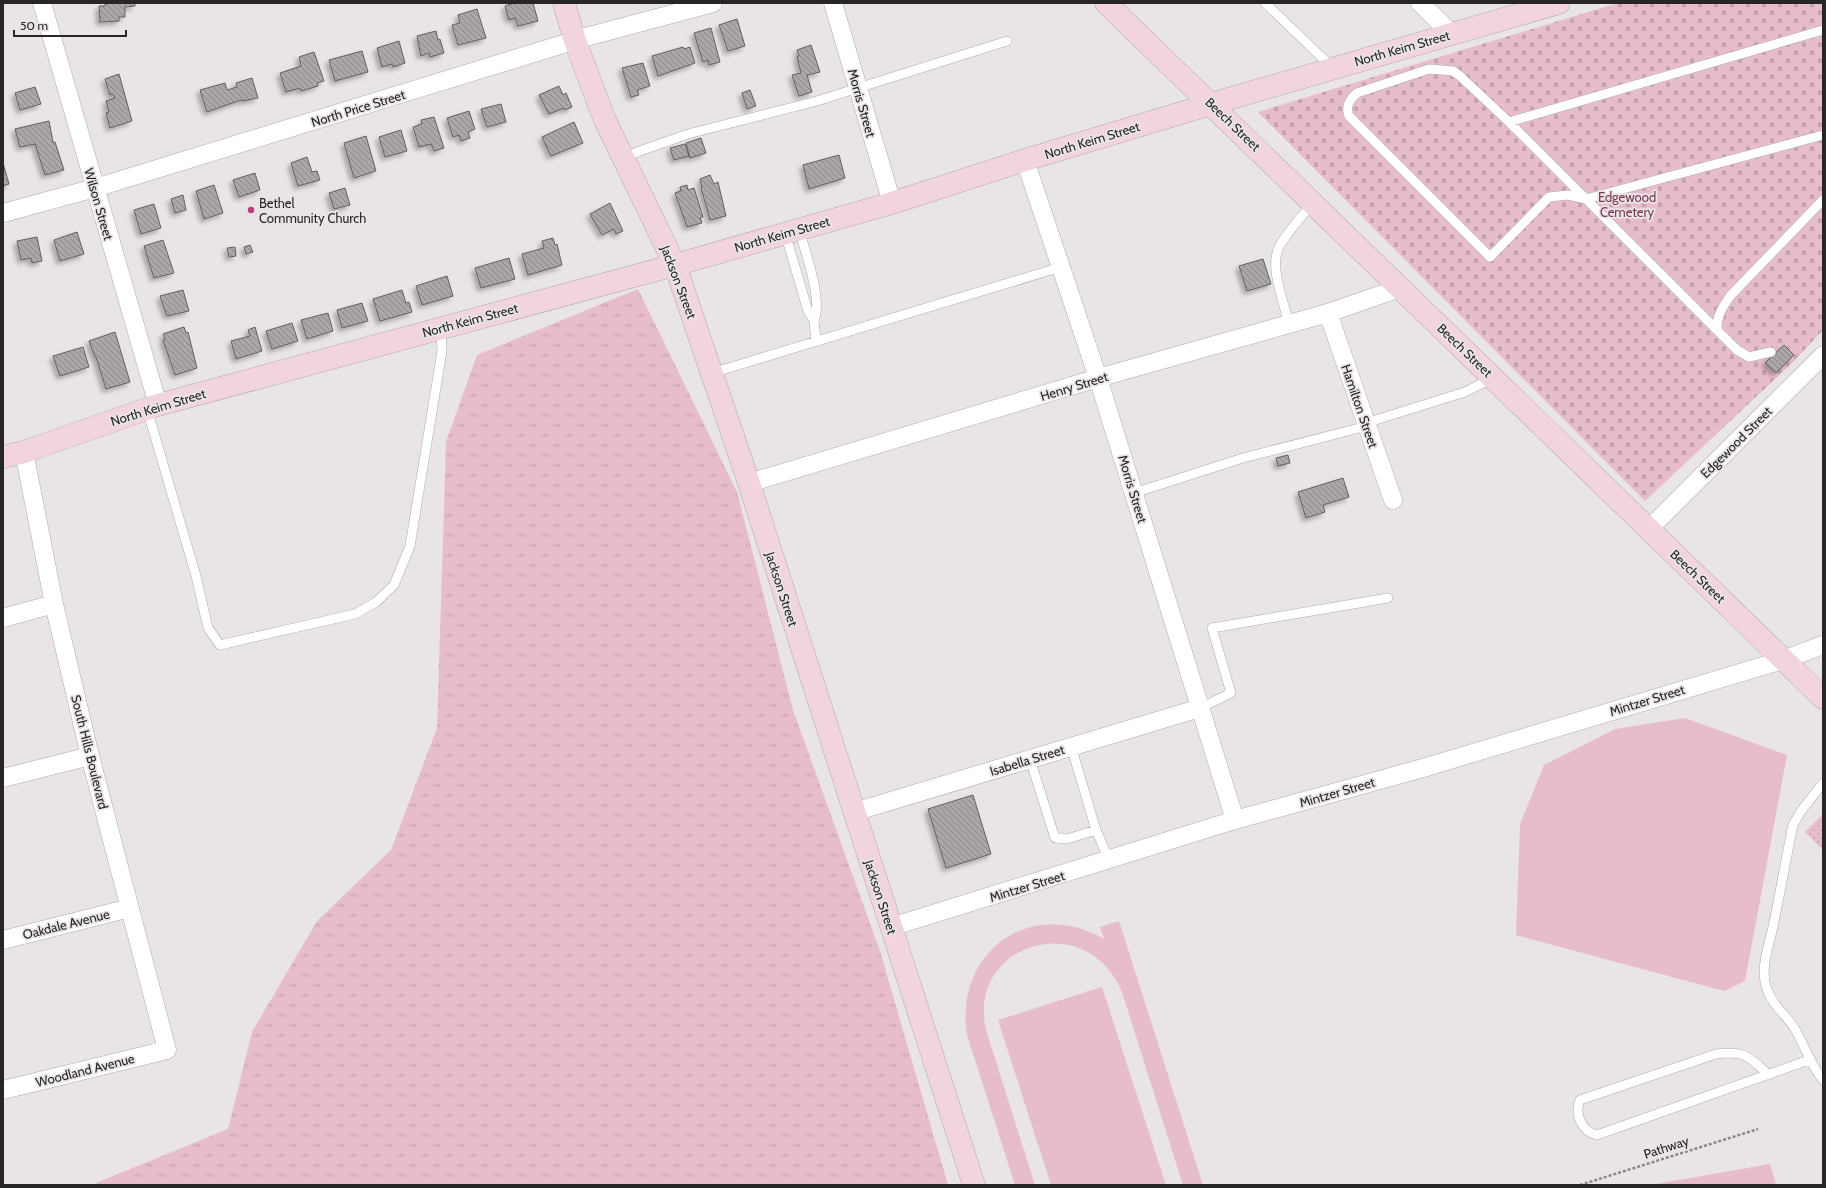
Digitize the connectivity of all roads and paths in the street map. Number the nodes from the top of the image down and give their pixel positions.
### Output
1 (42, 3) edge
2 (564, 3) edge
3 (713, 3) edge
4 (833, 3) edge
5 (1106, 3) edge
6 (1265, 3) edge
7 (1420, 3) edge
8 (1559, 3) edge
9 (1823, 30) edge
10 (1452, 34) junction
11 (575, 41) junction
12 (1007, 41) dead end
13 (1333, 68) junction
14 (857, 87) junction
15 (1211, 104) junction
16 (1509, 122) junction
17 (1823, 135) edge
18 (623, 157) junction
19 (1025, 160) junction
20 (95, 188) junction
21 (1586, 199) junction
22 (1823, 200) edge
23 (892, 203) junction
24 (1313, 203) junction
25 (3, 213) edge
26 (792, 231) junction
27 (675, 265) junction
28 (1061, 267) junction
29 (1400, 288) junction
30 (1328, 313) junction
31 (814, 320) junction
32 (1289, 324) junction
33 (440, 328) junction
34 (1717, 330) junction
35 (816, 342) junction
36 (1771, 352) dead end
37 (1821, 362) edge
38 (712, 373) junction
39 (1493, 377) junction
40 (1098, 378) junction
41 (152, 407) junction
42 (1367, 425) junction
43 (24, 452) junction
44 (3, 457) edge
45 (748, 483) junction
46 (1134, 493) junction
47 (1393, 500) dead end
48 (1649, 529) junction
49 (1388, 598) dead end
50 (54, 604) junction
51 (3, 618) edge
52 (1823, 645) edge
53 (1783, 660) junction
54 (1823, 698) edge
55 (1200, 708) junction
56 (1072, 746) junction
57 (90, 756) junction
58 (1030, 759) junction
59 (3, 778) edge
60 (1823, 783) edge
61 (854, 812) junction
62 (1235, 820) junction
63 (1096, 830) junction
64 (1109, 860) junction
65 (130, 908) junction
66 (891, 928) junction
67 (3, 940) edge
68 (167, 1050) joint
69 (1809, 1060) junction
70 (1769, 1075) junction
71 (1823, 1080) edge
72 (3, 1090) edge
73 (1758, 1129) dead end
74 (974, 1185) edge
75 (1580, 1185) edge

1 - 20 street, Wilson Street
2 - 11 street, Jackson Street
3 - 11 street, North Price Street
4 - 14 street, Morris Street
5 - 15 street, Beech Street
6 - 13 lane
7 - 10 street
8 - 10 street, North Keim Street
9 - 16 lane
10 - 13 street, North Keim Street
11 - 18 street, Jackson Street
11 - 20 street, North Price Street
12 - 14 lane
13 - 15 street, North Keim Street
14 - 18 lane
14 - 23 street, Morris Street
15 - 19 street, North Keim Street
15 - 24 street, Beech Street
16 - 21 lane
16 - 21 lane
17 - 21 lane
18 - 27 street, Jackson Street
19 - 23 street, North Keim Street
19 - 28 street, Morris Street
20 - 25 street, North Price Street
20 - 41 street, Wilson Street
21 - 34 lane
22 - 34 lane
23 - 26 street, North Keim Street
24 - 29 street, Beech Street
24 - 32 lane
26 - 27 street, North Keim Street
26 - 31 lane
26 - 31 lane
27 - 33 street, North Keim Street
27 - 38 street, Jackson Street
28 - 35 lane
28 - 40 street, Morris Street
29 - 30 street, Henry Street
29 - 39 street, Beech Street
30 - 32 street, Henry Street
30 - 42 street, Hamilton Street
31 - 35 lane
32 - 40 street, Henry Street
33 - 41 street, North Keim Street
33 - 41 lane
34 - 36 lane
35 - 38 lane
37 - 48 street, Edgewood Street
38 - 45 street, Jackson Street
39 - 42 lane
39 - 48 street, Beech Street
40 - 45 street, Henry Street
40 - 46 street, Morris Street
41 - 43 street, North Keim Street
42 - 46 lane
42 - 47 street, Hamilton Street
43 - 44 street, North Keim Street
43 - 50 street, South Hills Boulevard
45 - 61 street, Jackson Street
46 - 55 street, Morris Street
48 - 53 street, Beech Street
49 - 55 lane
50 - 51 street
50 - 57 street, South Hills Boulevard
52 - 53 street, Mintzer Street
53 - 54 street, Beech Street
53 - 62 street, Mintzer Street
55 - 56 street, Isabella Street
55 - 62 street, Morris Street
56 - 58 street, Isabella Street
56 - 63 lane
57 - 59 street
57 - 65 street, South Hills Boulevard
58 - 61 street, Isabella Street
58 - 63 lane
60 - 69 lane
61 - 66 street, Jackson Street
62 - 64 street, Mintzer Street
63 - 64 lane
64 - 66 street, Mintzer Street
65 - 67 street, Oakdale Avenue
65 - 68 street, South Hills Boulevard
66 - 74 street, Jackson Street
68 - 72 street, Woodland Avenue
69 - 70 lane
69 - 71 lane
70 - 70 lane
73 - 75 path, Pathway

